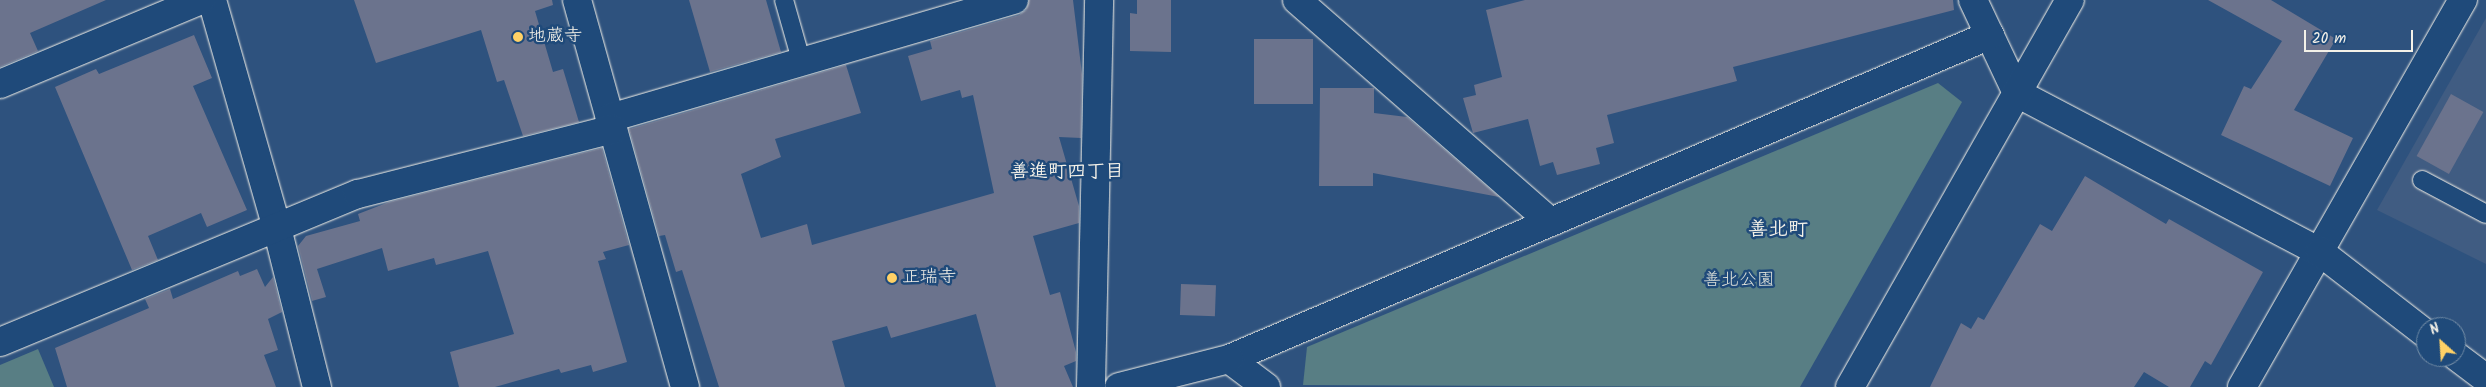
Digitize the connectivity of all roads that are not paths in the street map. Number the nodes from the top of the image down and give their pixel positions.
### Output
1 (201, 0) edge
2 (212, 0) edge
3 (577, 0) edge
4 (784, 0) edge
5 (1014, 0) edge
6 (1099, 0) edge
7 (1297, 0) edge
8 (1974, 0) edge
9 (2070, 0) edge
10 (2463, 0) edge
11 (1990, 35) junction
12 (801, 60) junction
13 (0, 84) edge
14 (2017, 93) junction
15 (611, 123) junction
16 (2422, 180) dead end
17 (2486, 214) edge
18 (1551, 222) junction
19 (277, 228) junction
20 (2320, 252) junction
21 (2416, 326) edge
22 (0, 342) edge
23 (1228, 359) junction
24 (2466, 364) edge
25 (2486, 379) edge
26 (1123, 386) edge
27 (318, 387) edge
28 (686, 387) edge
29 (1091, 387) edge
30 (1266, 387) edge
31 (1850, 387) edge
32 (2242, 387) edge

1 - 13 street
2 - 19 street
3 - 15 street
4 - 12 lane
5 - 12 street
6 - 29 street
7 - 18 street
8 - 11 street
9 - 14 street
10 - 20 street
11 - 14 street
11 - 18 street
12 - 15 street
14 - 20 street
14 - 31 street
15 - 19 street
15 - 28 street
16 - 17 lane
18 - 23 street
19 - 22 street
19 - 27 street
20 - 21 street
20 - 32 street
23 - 26 street
23 - 30 street
24 - 25 street

